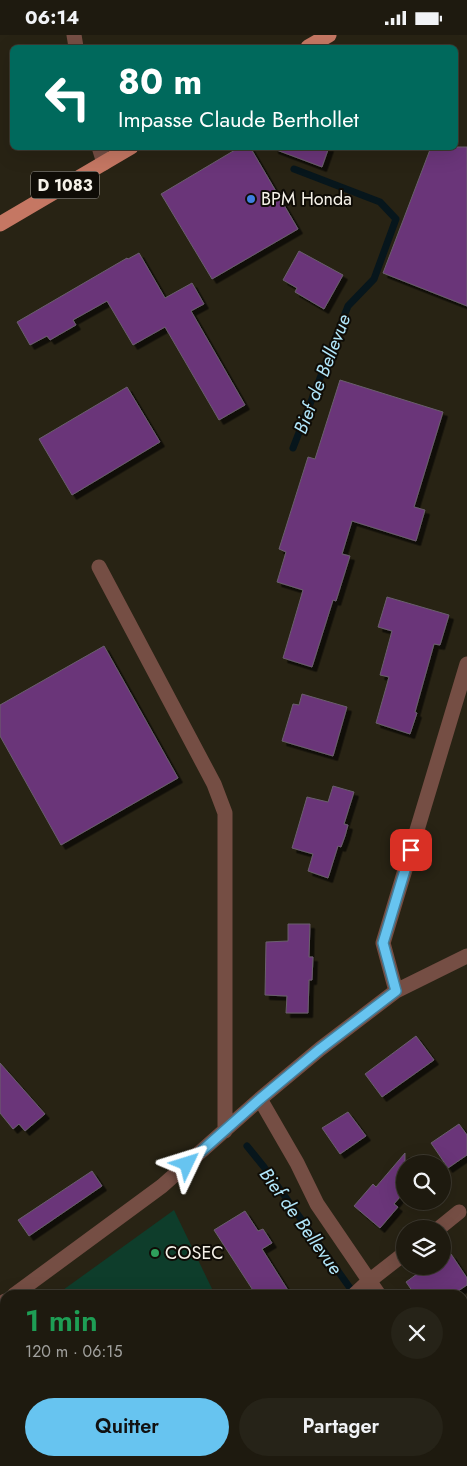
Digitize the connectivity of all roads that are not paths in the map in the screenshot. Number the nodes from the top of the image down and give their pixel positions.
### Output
1 (329, 35) edge
2 (312, 45) edge
3 (100, 150) edge
4 (126, 150) edge
5 (104, 163) junction
6 (0, 223) edge
7 (99, 567) dead end
8 (467, 664) edge
9 (467, 956) edge
10 (396, 991) junction
11 (260, 1099) junction
12 (224, 1131) junction
13 (460, 1212) dead end
14 (450, 1220) edge
15 (396, 1260) edge
16 (369, 1281) junction
17 (21, 1290) edge
18 (359, 1290) edge
19 (375, 1290) edge

1 - 2 main road
3 - 5 street
4 - 5 main road, D 1083
5 - 6 main road, D 1083
7 - 12 street
8 - 10 street
9 - 10 street
10 - 11 street
11 - 12 street
11 - 16 street
12 - 17 street
13 - 14 street
15 - 16 street
16 - 18 street
16 - 19 street

